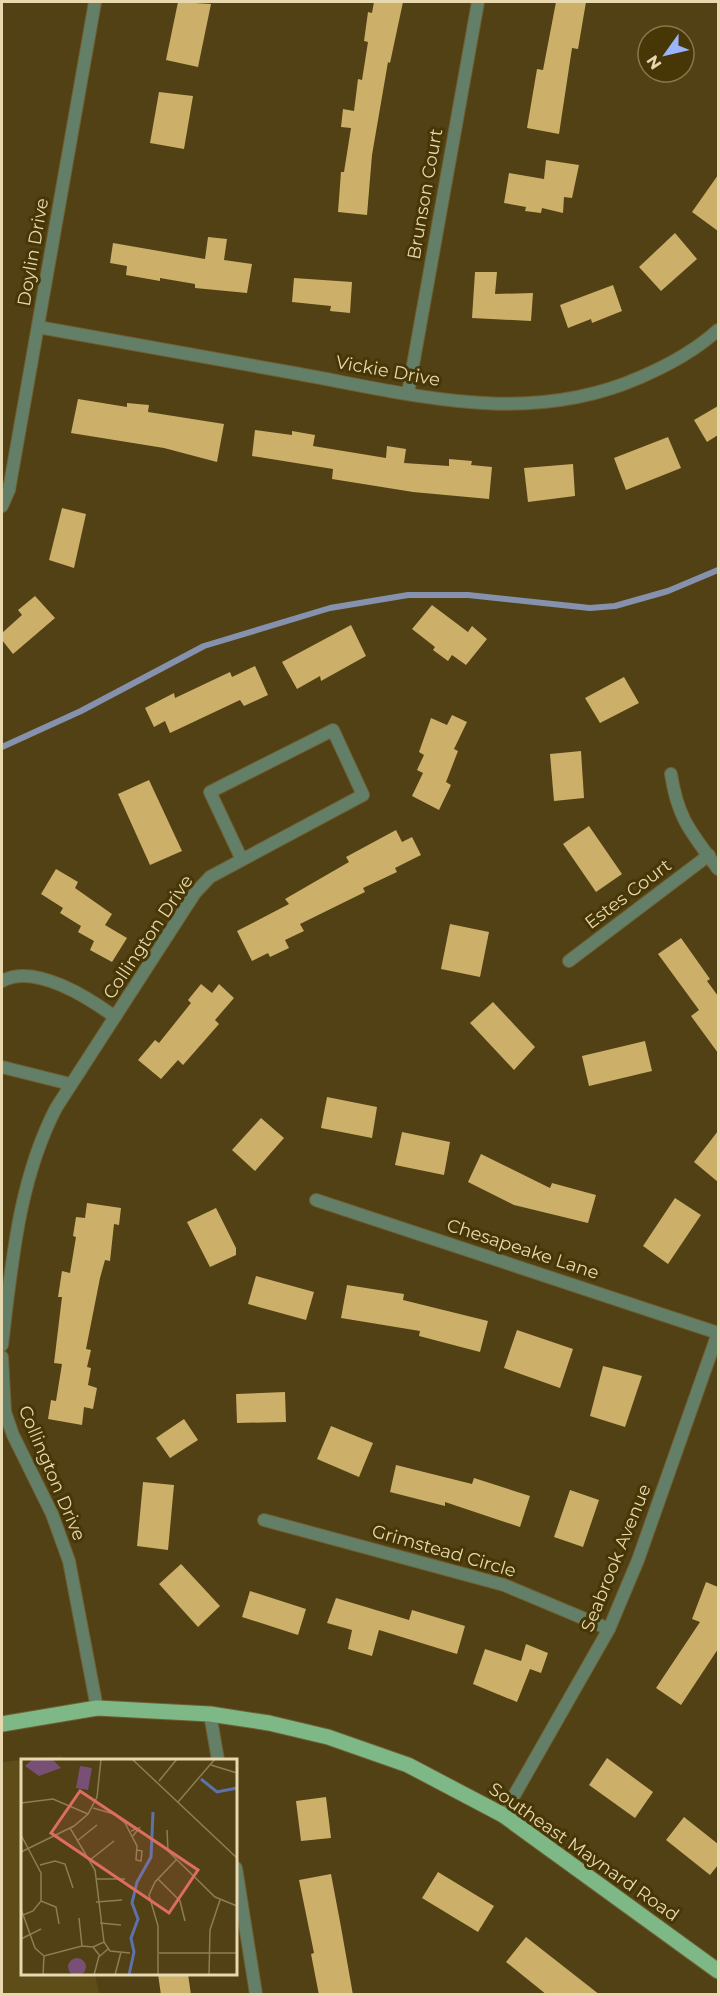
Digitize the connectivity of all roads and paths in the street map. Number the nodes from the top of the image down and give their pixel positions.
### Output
1 (95, 2) edge
2 (478, 2) edge
3 (38, 327) junction
4 (718, 330) edge
5 (408, 393) junction
6 (2, 506) edge
7 (671, 774) dead end
8 (709, 855) junction
9 (242, 860) junction
10 (718, 868) edge
11 (569, 961) dead end
12 (2, 981) edge
13 (115, 1017) junction
14 (2, 1067) edge
15 (70, 1084) junction
16 (316, 1200) dead end
17 (718, 1333) edge
18 (2, 1345) edge
19 (2, 1356) edge
20 (264, 1521) dead end
21 (609, 1629) junction
22 (97, 1708) junction
23 (210, 1714) junction
24 (2, 1724) edge
25 (218, 1759) edge
26 (503, 1815) junction
27 (237, 1874) edge
28 (718, 1971) edge
29 (256, 1995) edge

1 - 3 street, Doylin Drive
2 - 5 street, Brunson Court
3 - 5 street, Vickie Drive
3 - 6 street, Doylin Drive
4 - 5 street, Vickie Drive
7 - 8 street
8 - 10 street
8 - 11 street, Estes Court
9 - 9 street, Collington Drive
9 - 13 street, Collington Drive
12 - 13 street, Collington Drive
13 - 15 street, Collington Drive
14 - 15 street
15 - 18 street, Collington Drive
16 - 17 street, Chesapeake Lane
17 - 21 street, Seabrook Avenue
19 - 22 street, Collington Drive
20 - 21 street, Grimstead Circle
21 - 26 street, Seabrook Avenue
22 - 23 main road, Southeast Maynard Road
22 - 24 main road, Southeast Maynard Road
23 - 25 street
23 - 26 main road, Southeast Maynard Road
26 - 28 main road, Southeast Maynard Road
27 - 29 street

